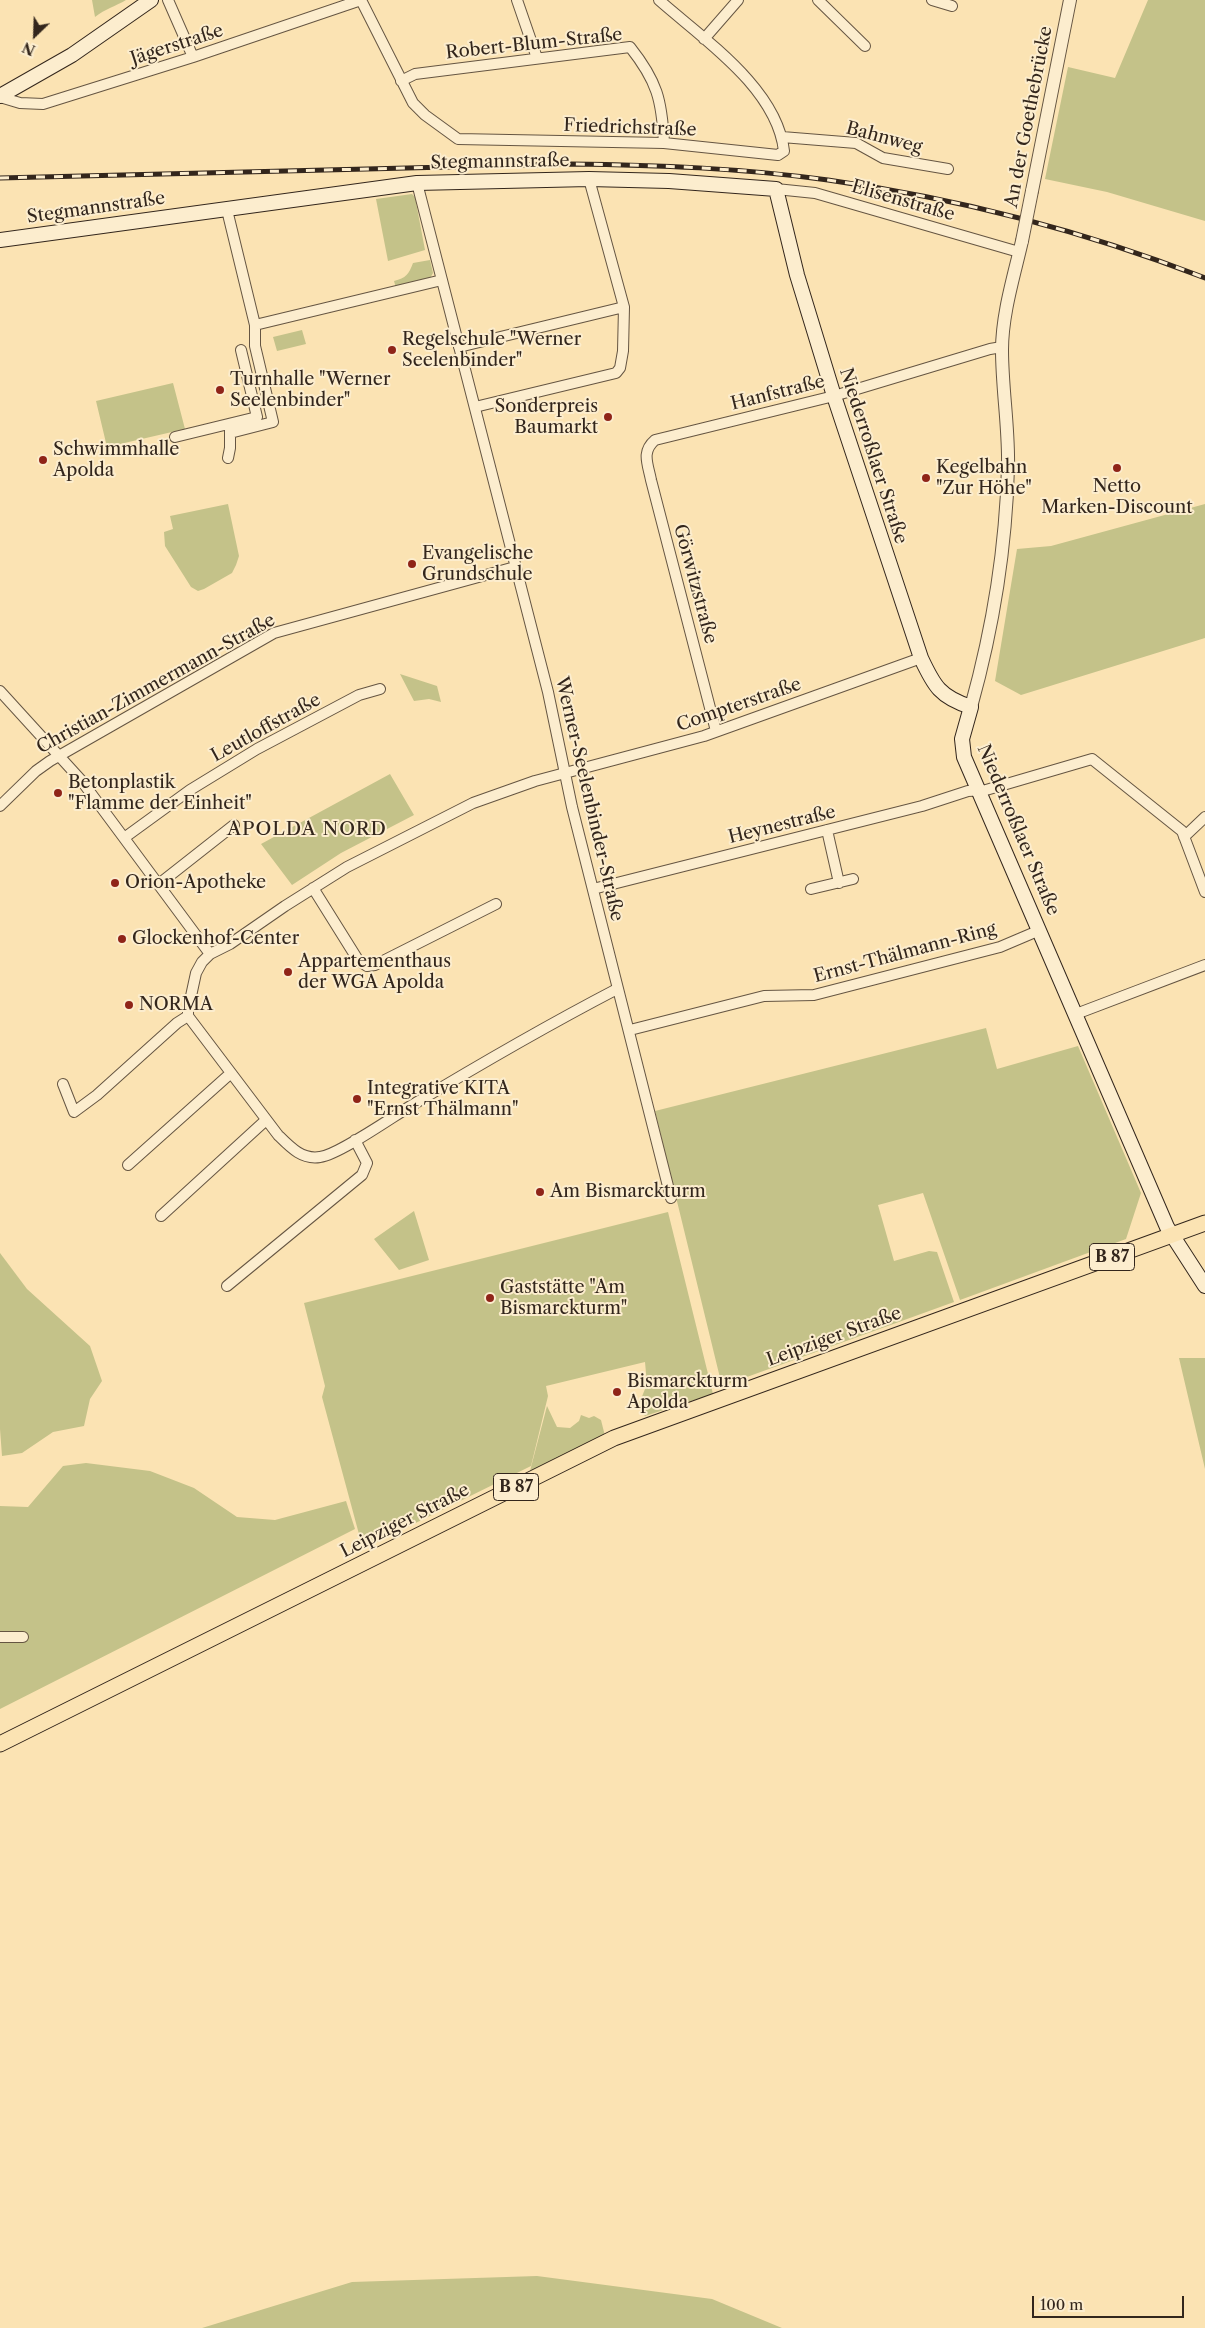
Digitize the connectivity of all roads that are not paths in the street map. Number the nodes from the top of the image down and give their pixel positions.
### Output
1 (151, 0) edge
2 (168, 0) edge
3 (361, 0) edge
4 (517, 0) edge
5 (659, 0) edge
6 (738, 0) edge
7 (818, 0) edge
8 (932, 0) edge
9 (1070, 0) edge
10 (952, 6) dead end
11 (704, 39) junction
12 (865, 46) dead end
13 (193, 58) junction
14 (537, 58) junction
15 (401, 81) junction
16 (0, 96) edge
17 (782, 137) junction
18 (664, 143) junction
19 (948, 170) dead end
20 (589, 179) junction
21 (417, 183) junction
22 (776, 189) junction
23 (227, 210) junction
24 (0, 240) edge
25 (1020, 247) junction
26 (442, 280) junction
27 (624, 306) junction
28 (255, 325) junction
29 (459, 347) junction
30 (1002, 348) junction
31 (241, 350) dead end
32 (834, 396) junction
33 (475, 407) junction
34 (230, 428) junction
35 (175, 437) dead end
36 (648, 446) joint
37 (228, 458) dead end
38 (515, 567) junction
39 (921, 658) junction
40 (380, 689) dead end
41 (0, 691) edge
42 (971, 707) junction
43 (716, 730) junction
44 (60, 755) junction
45 (565, 773) junction
46 (978, 790) junction
47 (0, 806) edge
48 (1205, 817) edge
49 (234, 825) dead end
50 (827, 830) junction
51 (1184, 837) junction
52 (124, 838) junction
53 (853, 879) dead end
54 (839, 883) junction
55 (159, 884) junction
56 (314, 888) junction
57 (592, 889) junction
58 (811, 889) dead end
59 (1205, 892) edge
60 (496, 904) dead end
61 (1040, 930) junction
62 (210, 954) junction
63 (1205, 964) edge
64 (617, 989) junction
65 (1076, 1014) junction
66 (188, 1016) junction
67 (630, 1030) junction
68 (231, 1073) junction
69 (62, 1084) dead end
70 (266, 1120) junction
71 (355, 1140) junction
72 (128, 1165) dead end
73 (671, 1198) dead end
74 (161, 1216) dead end
75 (1205, 1223) edge
76 (1172, 1235) junction
77 (227, 1286) dead end
78 (1205, 1286) edge
79 (0, 1637) edge
80 (24, 1637) dead end
81 (0, 1744) edge

1 - 16 main road
2 - 13 street
3 - 13 street, Jägerstraße
3 - 15 street
4 - 14 street
5 - 11 street
6 - 11 street
7 - 12 street
8 - 10 street
9 - 25 street, An der Goethebrücke, bridge
11 - 17 street
13 - 16 street, Jägerstraße
14 - 15 street, Robert-Blum-Straße
14 - 18 street, Robert-Blum-Straße
15 - 18 street, Friedrichstraße
17 - 18 street, Friedrichstraße
17 - 19 street, Bahnweg
20 - 21 main road, Stegmannstraße
20 - 22 main road, Stegmannstraße
20 - 27 street
21 - 23 main road, Stegmannstraße
21 - 26 street, Werner-Seelenbinder-Straße
22 - 25 street, Elisenstraße
22 - 32 main road, Niederroßlaer Straße
23 - 24 main road, Stegmannstraße
23 - 28 street
25 - 30 street, An der Goethebrücke
26 - 28 street
26 - 29 street, Werner-Seelenbinder-Straße
27 - 29 street
27 - 33 street
28 - 34 street
29 - 33 street, Werner-Seelenbinder-Straße
30 - 32 street, Hanfstraße
30 - 42 street, An der Goethebrücke
31 - 34 street
32 - 36 street, Hanfstraße
32 - 39 main road, Niederroßlaer Straße
33 - 38 street, Werner-Seelenbinder-Straße
34 - 35 street
34 - 37 street
36 - 43 street, Görwitzstraße
38 - 44 street, Christian-Zimmermann-Straße
38 - 45 street, Werner-Seelenbinder-Straße
39 - 42 main road, Niederroßlaer Straße
39 - 43 street, Compterstraße
40 - 52 street, Leutloffstraße
41 - 44 street
42 - 46 main road, Niederroßlaer Straße
43 - 45 street, Compterstraße
44 - 47 street, Christian-Zimmermann-Straße
44 - 52 street
45 - 56 street
45 - 57 street, Werner-Seelenbinder-Straße
46 - 50 street, Heynestraße
46 - 51 street, Heynestraße
46 - 61 main road, Niederroßlaer Straße
48 - 51 street
49 - 55 street
50 - 54 street
50 - 57 street, Heynestraße
51 - 59 street
52 - 55 street
53 - 54 street
54 - 58 street
55 - 62 street
56 - 60 street
56 - 62 street
57 - 64 street, Werner-Seelenbinder-Straße
61 - 65 main road, Niederroßlaer Straße
61 - 67 street, Ernst-Thälmann-Ring
62 - 66 street
63 - 65 street
64 - 67 street, Werner-Seelenbinder-Straße
64 - 71 street
65 - 76 main road, Niederroßlaer Straße
66 - 68 street
66 - 69 street
67 - 73 street, Werner-Seelenbinder-Straße
68 - 70 street
68 - 72 street
70 - 71 street
70 - 74 street
71 - 77 street
75 - 76 main road, Leipziger Straße / B 87
76 - 78 main road, Niederroßlaer Straße
76 - 81 main road, Leipziger Straße / B 87
79 - 80 street

